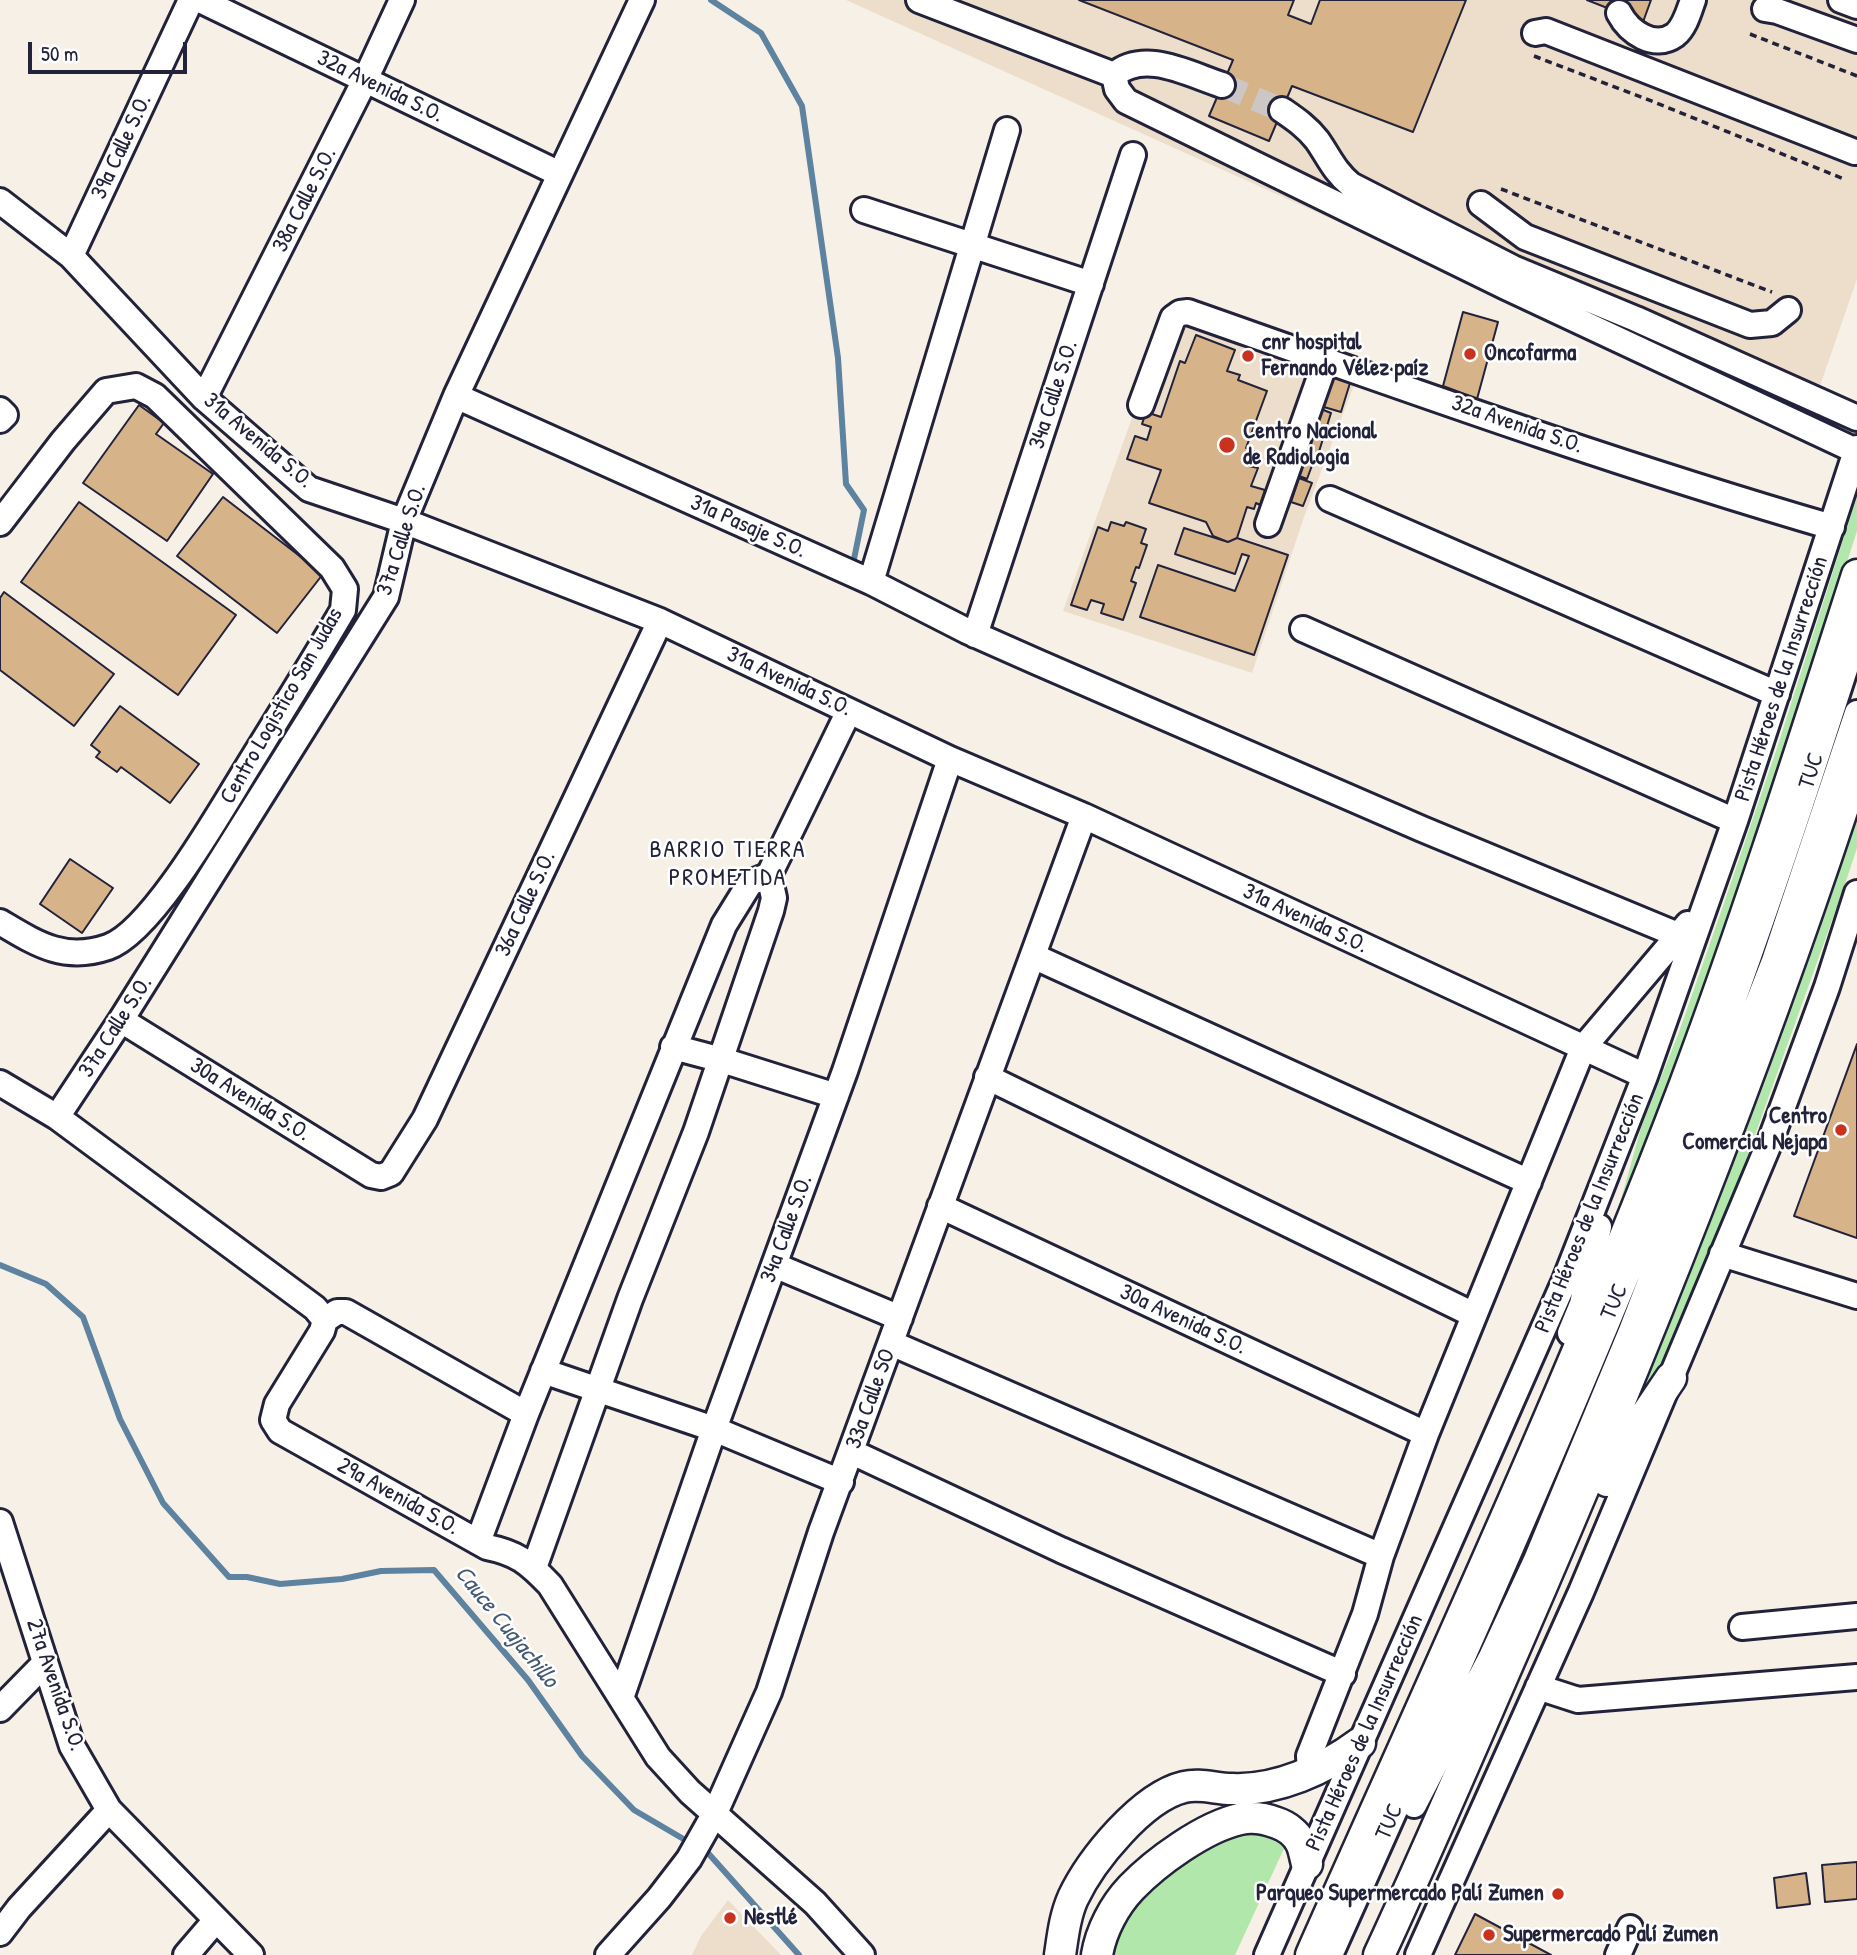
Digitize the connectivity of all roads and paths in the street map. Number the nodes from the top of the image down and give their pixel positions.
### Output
1 (191, 0) edge
2 (200, 0) edge
3 (402, 0) edge
4 (642, 0) edge
5 (919, 0) edge
6 (1693, 0) edge
7 (1841, 0) edge
8 (1857, 6) edge
9 (1765, 9) dead end
10 (1619, 13) dead end
11 (1750, 34) dead end
12 (1857, 40) edge
13 (1530, 43) joint
14 (1114, 75) junction
15 (1857, 76) edge
16 (365, 80) junction
17 (1222, 85) tunnel mouth
18 (1283, 110) tunnel mouth
19 (1007, 130) dead end
20 (1855, 152) dead end
21 (1133, 155) dead end
22 (560, 174) junction
23 (1844, 179) dead end
24 (1486, 195) joint
25 (0, 201) edge
26 (864, 210) dead end
27 (1525, 237) junction
28 (970, 245) junction
29 (71, 256) junction
30 (1509, 277) junction
31 (1091, 284) junction
32 (1651, 286) junction
33 (1784, 303) joint
34 (1636, 319) junction
35 (1628, 344) junction
36 (1326, 360) junction
37 (456, 396) junction
38 (204, 398) junction
39 (1141, 405) dead end
40 (0, 410) edge
41 (1857, 418) edge
42 (0, 420) edge
43 (1856, 450) edge
44 (1330, 499) dead end
45 (404, 521) junction
46 (0, 523) edge
47 (1268, 524) dead end
48 (1832, 527) junction
49 (1857, 575) edge
50 (871, 582) junction
51 (660, 621) junction
52 (1303, 629) dead end
53 (1857, 632) edge
54 (975, 635) junction
55 (1777, 694) junction
56 (849, 711) junction
57 (1857, 713) edge
58 (950, 759) junction
59 (1857, 765) edge
60 (1084, 816) junction
61 (1735, 821) junction
62 (769, 875) junction
63 (1857, 893) edge
64 (1704, 907) junction
65 (0, 922) edge
66 (1678, 935) junction
67 (1033, 956) junction
68 (121, 1020) junction
69 (673, 1047) junction
70 (1583, 1048) junction
71 (722, 1060) junction
72 (1645, 1076) junction
73 (986, 1077) junction
74 (0, 1083) edge
75 (836, 1096) junction
76 (57, 1117) junction
77 (1618, 1144) junction
78 (381, 1177) joint
79 (1529, 1182) junction
80 (940, 1206) junction
81 (1722, 1254) junction
82 (774, 1265) junction
83 (1857, 1296) edge
84 (1474, 1315) junction
85 (900, 1318) junction
86 (325, 1320) junction
87 (891, 1343) junction
88 (543, 1371) junction
89 (1671, 1378) junction
90 (598, 1389) junction
91 (526, 1413) junction
92 (714, 1429) junction
93 (1426, 1434) junction
94 (852, 1452) junction
95 (841, 1482) junction
96 (0, 1522) edge
97 (478, 1542) junction
98 (1381, 1556) junction
99 (534, 1568) junction
100 (1476, 1584) junction
101 (1857, 1616) edge
102 (1742, 1627) dead end
103 (45, 1663) junction
104 (1343, 1674) junction
105 (1857, 1677) edge
106 (1538, 1687) junction
107 (621, 1698) junction
108 (0, 1709) edge
109 (1483, 1720) junction
110 (1360, 1744) junction
111 (1310, 1772) junction
112 (1272, 1784) junction
113 (1189, 1786) junction
114 (109, 1810) junction
115 (712, 1820) junction
116 (1208, 1821) junction
117 (1307, 1864) junction
118 (216, 1920) junction
119 (1630, 1928) dead end
120 (0, 1933) edge
121 (186, 1955) edge
122 (251, 1955) edge
123 (608, 1955) edge
124 (862, 1955) edge
125 (1060, 1955) edge
126 (1081, 1955) edge
127 (1097, 1955) edge
128 (1267, 1955) edge
129 (1311, 1955) edge
130 (1330, 1955) edge
131 (1346, 1955) edge
132 (1379, 1955) edge
133 (1418, 1955) edge
134 (1618, 1955) edge

1 - 29 street, 39a Calle S.O.
2 - 16 street, 32a Avenida S.O.
3 - 16 street, 38a Calle S.O.
4 - 22 street, 37a Calle S.O.
5 - 14 street
6 - 10 street
7 - 8 street
9 - 12 street
11 - 15 path
13 - 20 street
13 - 23 path
14 - 17 street
14 - 30 street
16 - 22 street, 32a Avenida S.O.
16 - 38 street, 38a Calle S.O.
18 - 30 street
19 - 28 street
21 - 31 street, 34a Calle S.O.
22 - 37 street, 37a Calle S.O.
24 - 27 street
24 - 33 path
25 - 29 street, 31a Avenida S.O.
26 - 28 street
27 - 30 street
27 - 32 street
28 - 31 street
28 - 50 street
29 - 38 street, 31a Avenida S.O.
30 - 34 street
30 - 35 street
31 - 54 street, 34a Calle S.O.
32 - 33 street
32 - 34 street
34 - 35 street
34 - 41 street
35 - 43 street
36 - 39 street, 32a Avenida S.O.
36 - 47 street
36 - 48 street, 32a Avenida S.O.
37 - 45 street, 37a Calle S.O.
37 - 50 street, 31a Pasaje S.O.
38 - 45 street, 31a Avenida S.O.
40 - 42 street
43 - 48 street, Pista Héroes de la Insurrección
44 - 55 street
45 - 51 street, 31a Avenida S.O.
45 - 68 street, 37a Calle S.O.
46 - 65 street, Centro Logistico San Judas
48 - 55 street, Pista Héroes de la Insurrección
49 - 100 main road, Pista Héroes de la Insurrección
50 - 54 street, 31a Pasaje S.O.
51 - 56 street, 31a Avenida S.O.
51 - 78 street, 36a Calle S.O.
52 - 61 street
53 - 130 street, TUC
54 - 66 street, 31a Pasaje S.O.
55 - 61 street, Pista Héroes de la Insurrección
56 - 58 street, 31a Avenida S.O.
56 - 62 street
57 - 131 street, TUC
58 - 60 street, 31a Avenida S.O.
58 - 75 street, 34a Calle S.O.
59 - 109 main road
60 - 67 street, 33a Calle SO
60 - 70 street, 31a Avenida S.O.
61 - 64 street, Pista Héroes de la Insurrección
62 - 69 street
62 - 71 street
63 - 81 street
64 - 66 street
64 - 72 street, Pista Héroes de la Insurrección
66 - 70 street
67 - 73 street, 33a Calle SO
67 - 79 street
68 - 76 street, 37a Calle S.O.
68 - 78 street, 30a Avenida S.O.
69 - 71 street
69 - 88 street
70 - 72 street, 31a Avenida S.O.
70 - 79 street
71 - 75 street
71 - 90 street
72 - 77 street, Pista Héroes de la Insurrección
73 - 80 street, 33a Calle SO
73 - 84 street
74 - 76 street
75 - 82 street, 34a Calle S.O.
76 - 86 street
77 - 100 street
77 - 110 street, Pista Héroes de la Insurrección
79 - 84 street
80 - 85 street, 33a Calle SO
80 - 93 street, 30a Avenida S.O.
81 - 83 street
81 - 89 street
82 - 85 street
82 - 92 street, 34a Calle S.O.
84 - 93 street
85 - 87 street, 33a Calle SO
86 - 91 street
86 - 97 street, 29a Avenida S.O.
87 - 94 street, 33a Calle SO
87 - 98 street
88 - 90 street
88 - 91 street
89 - 106 street
89 - 109 main road
90 - 92 street
90 - 99 street
91 - 97 street
92 - 95 street
92 - 107 street, 34a Calle S.O.
93 - 98 street
94 - 95 street, 33a Calle SO
94 - 104 street
95 - 115 street, 33a Calle SO
96 - 103 street, 27a Avenida S.O.
97 - 99 street, 29a Avenida S.O.
98 - 104 street
99 - 107 street, 29a Avenida S.O.
100 - 129 main road, Pista Héroes de la Insurrección
101 - 102 street
103 - 108 street
103 - 114 street, 27a Avenida S.O.
104 - 111 street
105 - 106 street
106 - 133 street
107 - 115 street, 29a Avenida S.O.
109 - 132 main road
110 - 111 main road
110 - 117 street, Pista Héroes de la Insurrección
111 - 112 main road
112 - 113 main road
112 - 116 main road
113 - 116 main road
113 - 125 main road
114 - 118 street, 27a Avenida S.O.
114 - 120 street
115 - 123 street, 33a Calle SO
115 - 124 street, 29a Avenida S.O.
116 - 117 main road
116 - 126 main road
116 - 127 main road
117 - 128 street, Pista Héroes de la Insurrección
118 - 121 street
118 - 122 street, 27a Avenida S.O.
119 - 134 street

